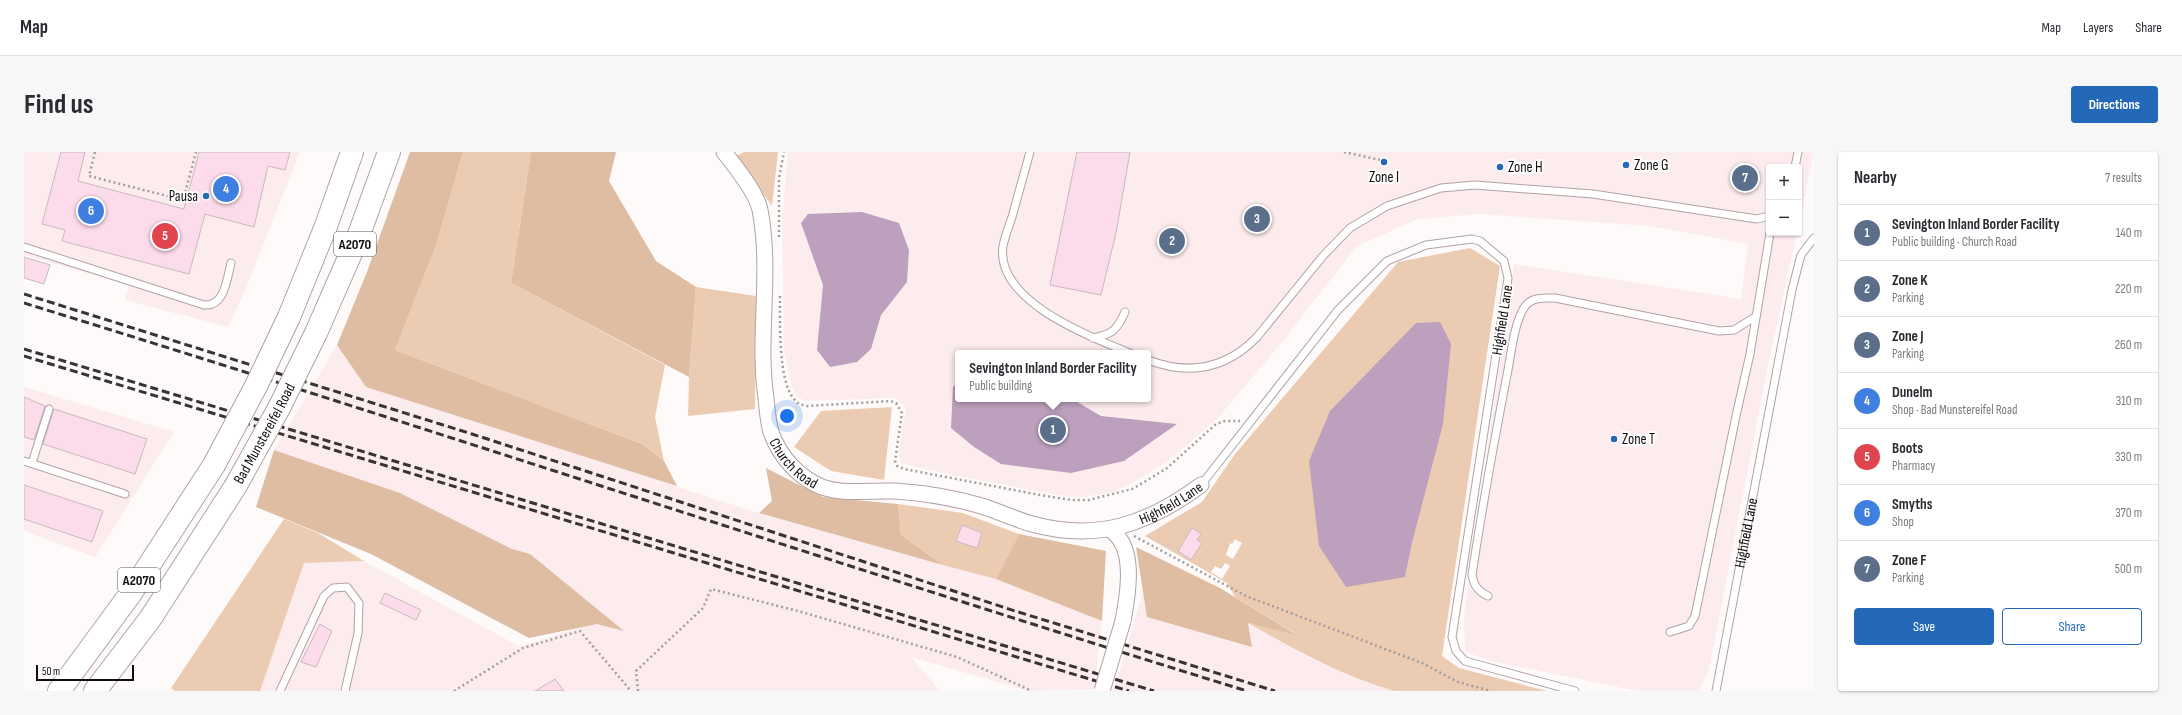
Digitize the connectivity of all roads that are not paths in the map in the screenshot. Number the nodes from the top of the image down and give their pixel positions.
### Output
1 (352, 152) edge
2 (389, 152) edge
3 (724, 152) edge
4 (1030, 152) edge
5 (1798, 152) edge
6 (1796, 164) edge
7 (1766, 217) edge
8 (1769, 236) edge
9 (1814, 238) edge
10 (24, 247) edge
11 (231, 263) dead end
12 (1125, 312) dead end
13 (1755, 317) junction
14 (1093, 338) junction
15 (1123, 350) edge
16 (1151, 361) edge
17 (49, 409) dead end
18 (24, 461) edge
19 (32, 463) junction
20 (1201, 485) joint
21 (125, 494) dead end
22 (1116, 528) junction
23 (1488, 596) dead end
24 (1670, 632) dead end
25 (59, 691) edge
26 (95, 691) edge
27 (280, 691) edge
28 (345, 691) edge
29 (1102, 691) edge
30 (1575, 691) edge
31 (1716, 691) edge

1 - 25 highway, Bad Munstereifel Road / A2070, bridge
2 - 26 highway, Bad Munstereifel Road / A2070, bridge
3 - 22 street, Church Road
4 - 14 lane
5 - 6 lane
7 - 16 lane
8 - 13 lane
9 - 31 lane, Highfield Lane
10 - 11 lane
12 - 14 lane
13 - 23 lane
13 - 24 lane
14 - 15 lane
17 - 19 lane
18 - 19 lane
19 - 21 lane
20 - 22 street, Highfield Lane
20 - 30 lane, Highfield Lane
22 - 29 street, bridge
27 - 28 lane

